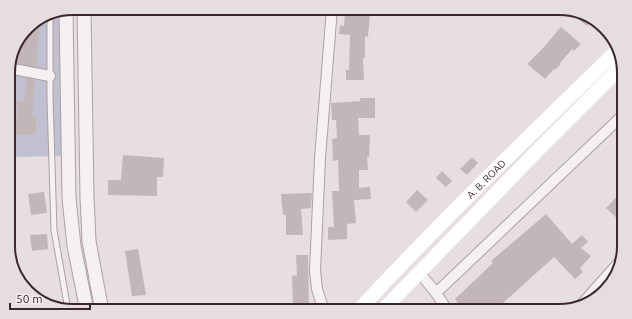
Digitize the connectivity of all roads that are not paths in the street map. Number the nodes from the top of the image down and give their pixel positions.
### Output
1 (84, 15) edge
2 (331, 15) edge
3 (66, 16) edge
4 (50, 20) edge
5 (614, 54) edge
6 (15, 69) edge
7 (617, 72) edge
8 (50, 76) junction
9 (617, 121) edge
10 (419, 272) junction
11 (611, 272) edge
12 (436, 293) junction
13 (591, 294) edge
14 (67, 304) edge
15 (86, 304) edge
16 (101, 304) edge
17 (322, 304) edge
18 (365, 304) edge
19 (389, 304) edge
20 (443, 304) edge

1 - 16 street
2 - 17 street
3 - 15 street
4 - 8 lane
5 - 18 main road, A. B. ROAD
6 - 8 street
7 - 10 main road, A. B. ROAD
8 - 14 lane
9 - 12 street
10 - 12 street
10 - 19 main road, A. B. ROAD
11 - 13 street
12 - 20 street

